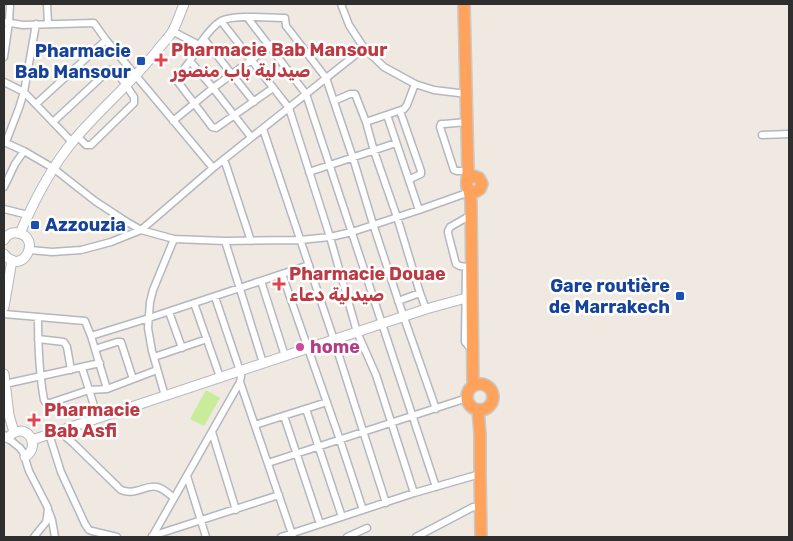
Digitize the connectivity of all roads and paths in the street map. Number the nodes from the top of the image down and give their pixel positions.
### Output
1 (10, 4) edge
2 (48, 4) edge
3 (184, 4) edge
4 (341, 4) edge
5 (464, 4) edge
6 (471, 4) edge
7 (247, 17) junction
8 (221, 21) junction
9 (7, 22) edge
10 (36, 24) junction
11 (48, 24) junction
12 (172, 31) junction
13 (106, 40) junction
14 (201, 42) junction
15 (269, 47) junction
16 (364, 48) junction
17 (4, 57) edge
18 (251, 60) junction
19 (190, 61) junction
20 (232, 75) junction
21 (136, 76) junction
22 (326, 78) junction
23 (4, 82) edge
24 (416, 84) junction
25 (126, 86) junction
26 (213, 88) junction
27 (273, 88) junction
28 (24, 92) junction
29 (306, 94) junction
30 (467, 94) junction
31 (334, 101) junction
32 (254, 102) junction
33 (36, 104) junction
34 (194, 104) junction
35 (289, 108) junction
36 (400, 111) junction
37 (387, 115) junction
38 (234, 116) junction
39 (173, 120) junction
40 (53, 122) junction
41 (366, 122) junction
42 (468, 122) junction
43 (263, 129) junction
44 (789, 134) edge
45 (762, 135) dead end
46 (251, 137) junction
47 (74, 139) junction
48 (5, 142) edge
49 (396, 143) junction
50 (24, 151) junction
51 (374, 151) junction
52 (354, 158) junction
53 (224, 159) junction
54 (330, 166) junction
55 (53, 168) junction
56 (213, 168) junction
57 (309, 172) junction
58 (410, 179) junction
59 (472, 182) junction
60 (4, 187) edge
61 (4, 209) edge
62 (419, 210) junction
63 (28, 214) junction
64 (471, 215) junction
65 (397, 217) junction
66 (373, 224) junction
67 (141, 230) junction
68 (352, 232) junction
69 (20, 233) junction
70 (330, 237) junction
71 (174, 238) junction
72 (4, 240) edge
73 (300, 240) junction
74 (225, 241) junction
75 (251, 241) junction
76 (30, 250) junction
77 (4, 254) edge
78 (12, 260) junction
79 (309, 265) junction
80 (282, 274) junction
81 (261, 281) junction
82 (239, 288) junction
83 (420, 293) junction
84 (215, 297) junction
85 (469, 298) junction
86 (398, 301) junction
87 (194, 303) junction
88 (4, 307) edge
89 (426, 309) junction
90 (169, 312) junction
91 (4, 314) edge
92 (404, 316) junction
93 (38, 317) junction
94 (149, 318) junction
95 (382, 324) junction
96 (113, 329) junction
97 (357, 332) junction
98 (91, 336) junction
99 (38, 339) junction
100 (207, 340) junction
101 (334, 340) junction
102 (117, 342) junction
103 (95, 348) junction
104 (182, 348) junction
105 (308, 348) junction
106 (285, 356) junction
107 (154, 357) junction
108 (100, 363) junction
109 (263, 363) junction
110 (82, 368) junction
111 (71, 370) junction
112 (158, 370) junction
113 (241, 370) junction
114 (4, 374) edge
115 (40, 377) junction
116 (220, 378) junction
117 (133, 379) junction
118 (240, 382) junction
119 (5, 384) edge
120 (477, 385) junction
121 (107, 389) junction
122 (90, 390) junction
123 (165, 396) junction
124 (467, 398) junction
125 (327, 402) junction
126 (436, 408) junction
127 (306, 409) junction
128 (481, 410) junction
129 (284, 416) junction
130 (412, 416) junction
131 (98, 418) junction
132 (391, 423) junction
133 (255, 425) junction
134 (59, 431) junction
135 (212, 432) junction
136 (364, 432) junction
137 (49, 434) junction
138 (8, 435) edge
139 (32, 440) junction
140 (340, 440) junction
141 (319, 447) junction
142 (296, 454) junction
143 (25, 457) junction
144 (268, 463) junction
145 (480, 474) junction
146 (188, 476) junction
147 (436, 487) junction
148 (414, 493) junction
149 (279, 495) junction
150 (174, 498) junction
151 (386, 503) junction
152 (480, 507) junction
153 (48, 508) junction
154 (236, 510) junction
155 (363, 510) junction
156 (342, 517) junction
157 (200, 520) junction
158 (320, 524) junction
159 (367, 528) dead end
160 (292, 535) edge
161 (34, 537) edge
162 (55, 537) edge
163 (117, 537) edge
164 (152, 537) edge
165 (206, 537) edge
166 (281, 537) edge
167 (347, 537) edge
168 (416, 537) edge
169 (481, 537) edge

1 - 9 street
2 - 11 street
3 - 12 street
4 - 16 street
5 - 30 highway
6 - 59 highway
7 - 8 street
7 - 15 street
7 - 22 street
8 - 14 street
8 - 18 street
9 - 10 street
9 - 17 street
10 - 11 street
10 - 28 street
11 - 13 street
12 - 14 street
12 - 21 street
13 - 21 street
13 - 33 street
14 - 19 street
14 - 20 street
15 - 18 street
15 - 29 street
16 - 22 street
16 - 24 street
18 - 20 street
18 - 27 street
19 - 26 street
19 - 34 street
20 - 26 street
20 - 32 street
21 - 25 street
21 - 39 street
22 - 29 street
22 - 31 street
23 - 28 street
24 - 30 street
24 - 36 street
25 - 40 street
25 - 47 street
25 - 47 street
26 - 34 street
26 - 38 street
27 - 32 street
27 - 35 street
28 - 33 street
28 - 48 street
29 - 35 street
29 - 54 street
30 - 42 highway
31 - 41 street
31 - 52 street
32 - 38 street
33 - 40 street
34 - 38 street
34 - 39 street
35 - 43 street
35 - 57 street
36 - 37 street
36 - 58 street
37 - 41 street
37 - 49 street
38 - 46 street
39 - 56 street
40 - 47 street
41 - 51 street
42 - 59 highway
42 - 59 street
43 - 46 street
43 - 73 street
44 - 45 street
46 - 53 street
47 - 55 street
48 - 50 street
49 - 51 street
49 - 58 street
50 - 55 street
50 - 60 street
51 - 52 street
51 - 65 street
52 - 54 street
52 - 66 street
53 - 56 street
53 - 75 street
54 - 57 street
54 - 68 street
55 - 63 street
55 - 67 street
56 - 67 street
57 - 70 street
58 - 62 street
59 - 62 street
59 - 64 highway
59 - 120 highway
61 - 63 street
62 - 65 street
63 - 69 street
64 - 85 highway
64 - 85 street
65 - 66 street
65 - 83 street
66 - 68 street
66 - 86 street
67 - 71 street
67 - 76 street
68 - 70 street
68 - 95 street
69 - 72 street
69 - 76 street
70 - 73 street
70 - 97 street
71 - 74 street
71 - 94 street
73 - 75 street
73 - 79 street
74 - 75 street
74 - 82 street
76 - 78 street
77 - 78 street
78 - 88 street
79 - 80 street
79 - 101 street
80 - 81 street
80 - 105 street
81 - 82 street
81 - 106 street
82 - 84 street
82 - 109 street
83 - 86 street
83 - 89 street
84 - 87 street
84 - 113 street
85 - 89 street
85 - 120 highway
86 - 92 street
87 - 90 street
87 - 100 street
89 - 92 street
90 - 94 street
90 - 104 street
91 - 93 street
92 - 95 street
92 - 126 street
93 - 98 street
93 - 99 street
94 - 96 street
94 - 107 street
95 - 97 street
95 - 130 street
96 - 98 street
96 - 102 street
97 - 101 street
97 - 132 street
98 - 103 street
99 - 111 street
99 - 115 street
100 - 104 street
100 - 116 street
101 - 105 street
101 - 136 street
102 - 103 street
102 - 117 street
103 - 108 street
104 - 107 street
105 - 106 street
105 - 125 street
106 - 109 street
107 - 112 street
108 - 110 street
108 - 121 street
109 - 113 street
110 - 111 street
110 - 122 street
111 - 115 street
112 - 117 street
112 - 123 street
113 - 116 street
113 - 118 street
114 - 119 street
115 - 119 street
115 - 122 street
116 - 123 street
117 - 121 street
118 - 133 street
118 - 135 street
119 - 138 street
120 - 124 highway
120 - 128 highway
121 - 122 street
122 - 131 street
123 - 131 street
124 - 126 street
124 - 128 highway
125 - 127 street
125 - 140 street
126 - 130 street
127 - 129 street
127 - 141 street
128 - 145 highway
129 - 133 street
129 - 142 street
130 - 132 street
130 - 147 street
131 - 134 street
132 - 136 street
132 - 148 street
133 - 144 street
134 - 137 street
134 - 150 street
135 - 146 street
135 - 154 street
136 - 140 street
136 - 151 street
137 - 139 street
137 - 163 street
138 - 139 street
138 - 143 street
139 - 143 street
140 - 141 street
140 - 155 street
141 - 142 street
141 - 156 street
142 - 144 street
142 - 158 street
143 - 153 street
144 - 149 street
145 - 147 street
145 - 152 highway
146 - 150 street
146 - 157 street
147 - 148 street
148 - 151 street
149 - 154 street
149 - 160 street
150 - 164 street
151 - 155 street
152 - 168 street
152 - 169 highway
153 - 161 street
153 - 162 street
154 - 157 street
155 - 156 street
156 - 158 street
157 - 164 street
157 - 165 street
158 - 160 street
159 - 167 street
160 - 166 street

